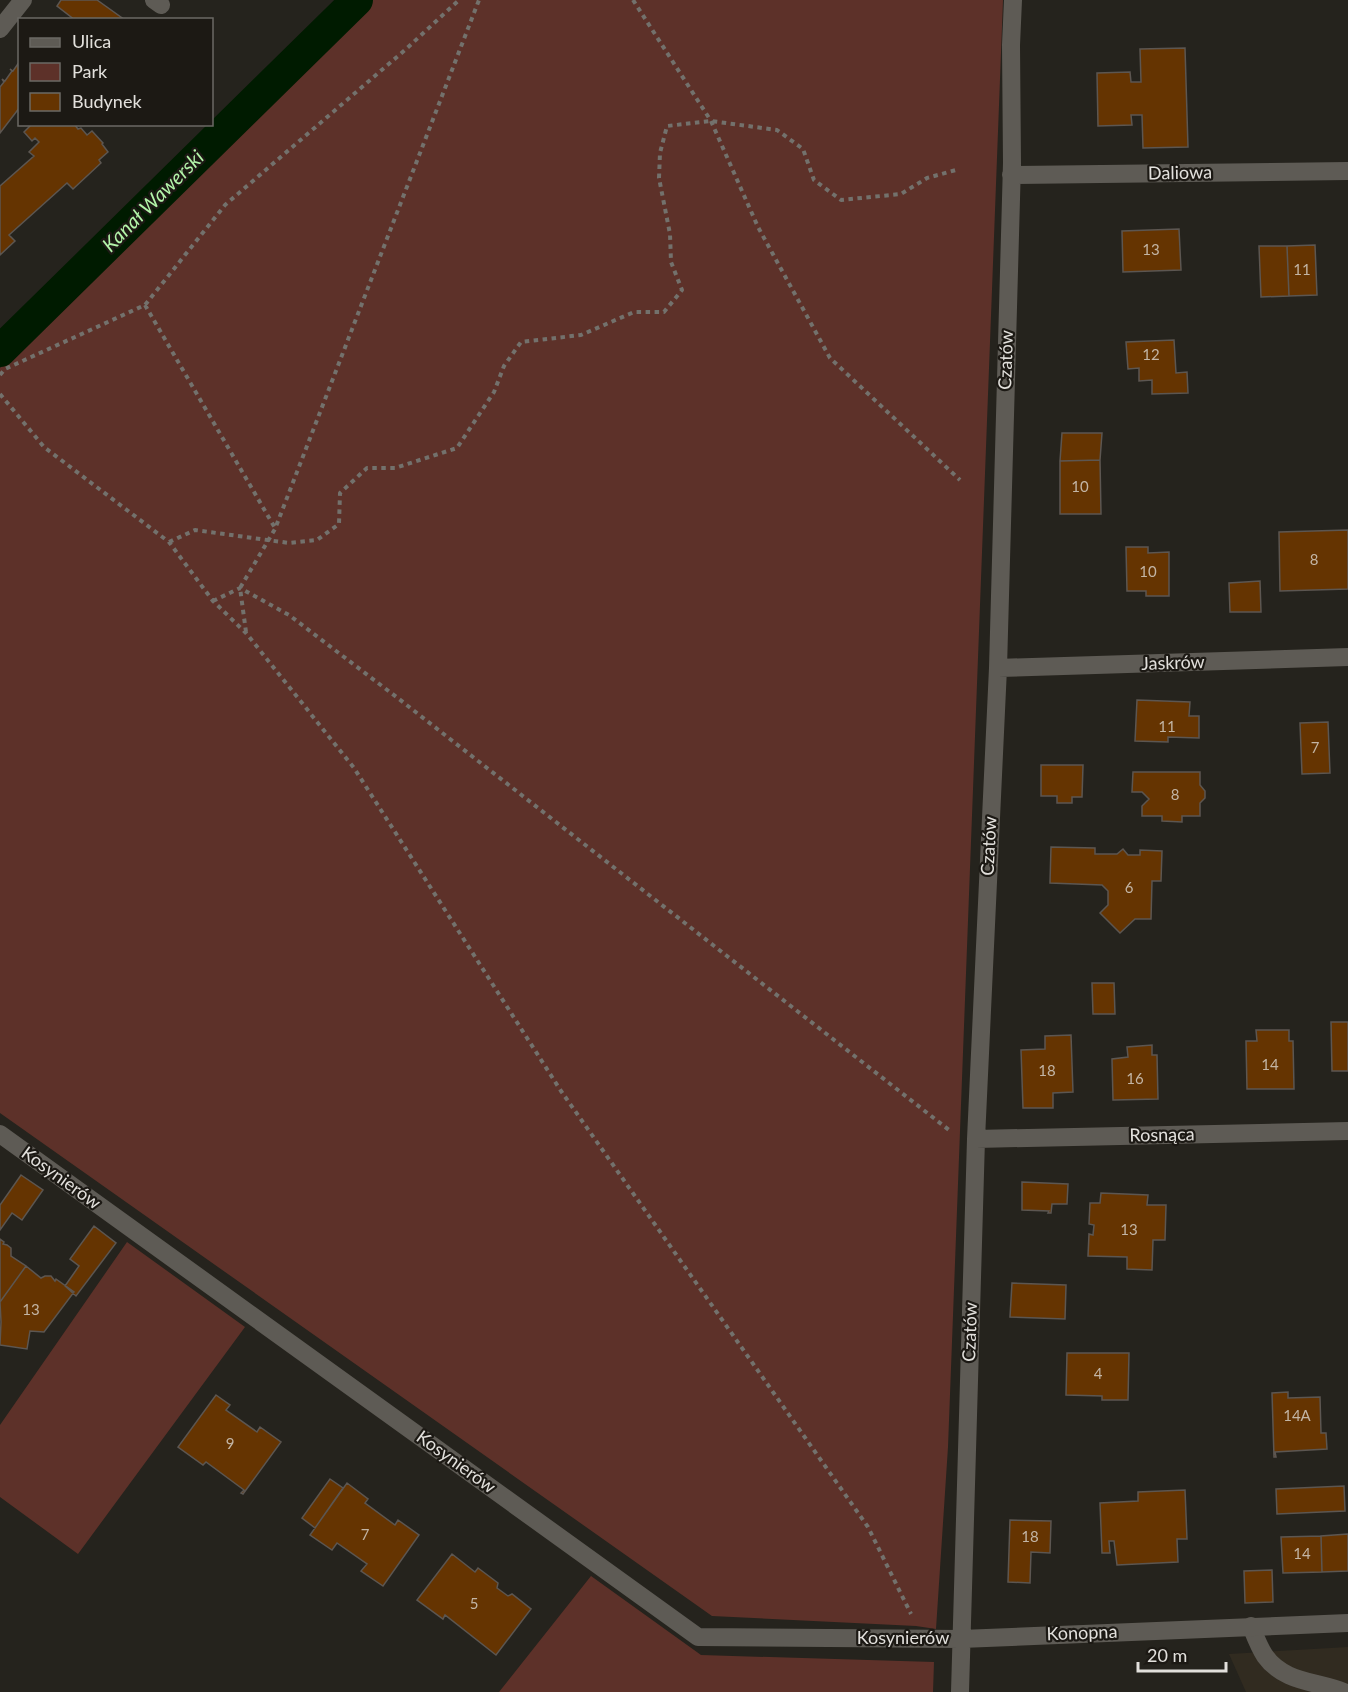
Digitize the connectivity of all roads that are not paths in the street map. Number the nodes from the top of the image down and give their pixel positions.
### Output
1 (23, 0) edge
2 (1013, 0) edge
3 (0, 29) edge
4 (1348, 171) edge
5 (1011, 175) junction
6 (1348, 657) edge
7 (998, 668) junction
8 (1348, 1131) edge
9 (0, 1134) edge
10 (976, 1139) junction
11 (1348, 1623) edge
12 (1251, 1626) junction
13 (960, 1639) junction
14 (1285, 1674) junction
15 (1326, 1689) edge
16 (960, 1692) edge
17 (1301, 1692) edge
18 (1344, 1692) edge

1 - 3 street
2 - 5 street, Czatów
4 - 5 street, Daliowa
5 - 7 street, Czatów
6 - 7 street, Jaskrów
7 - 10 street, Czatów
8 - 10 street, Rosnąca
9 - 13 street, Kosynierów
10 - 13 street, Czatów
11 - 12 street, Konopna
12 - 13 street, Konopna
12 - 14 street
13 - 16 street, Czatów
14 - 15 street
14 - 17 street
15 - 18 street

